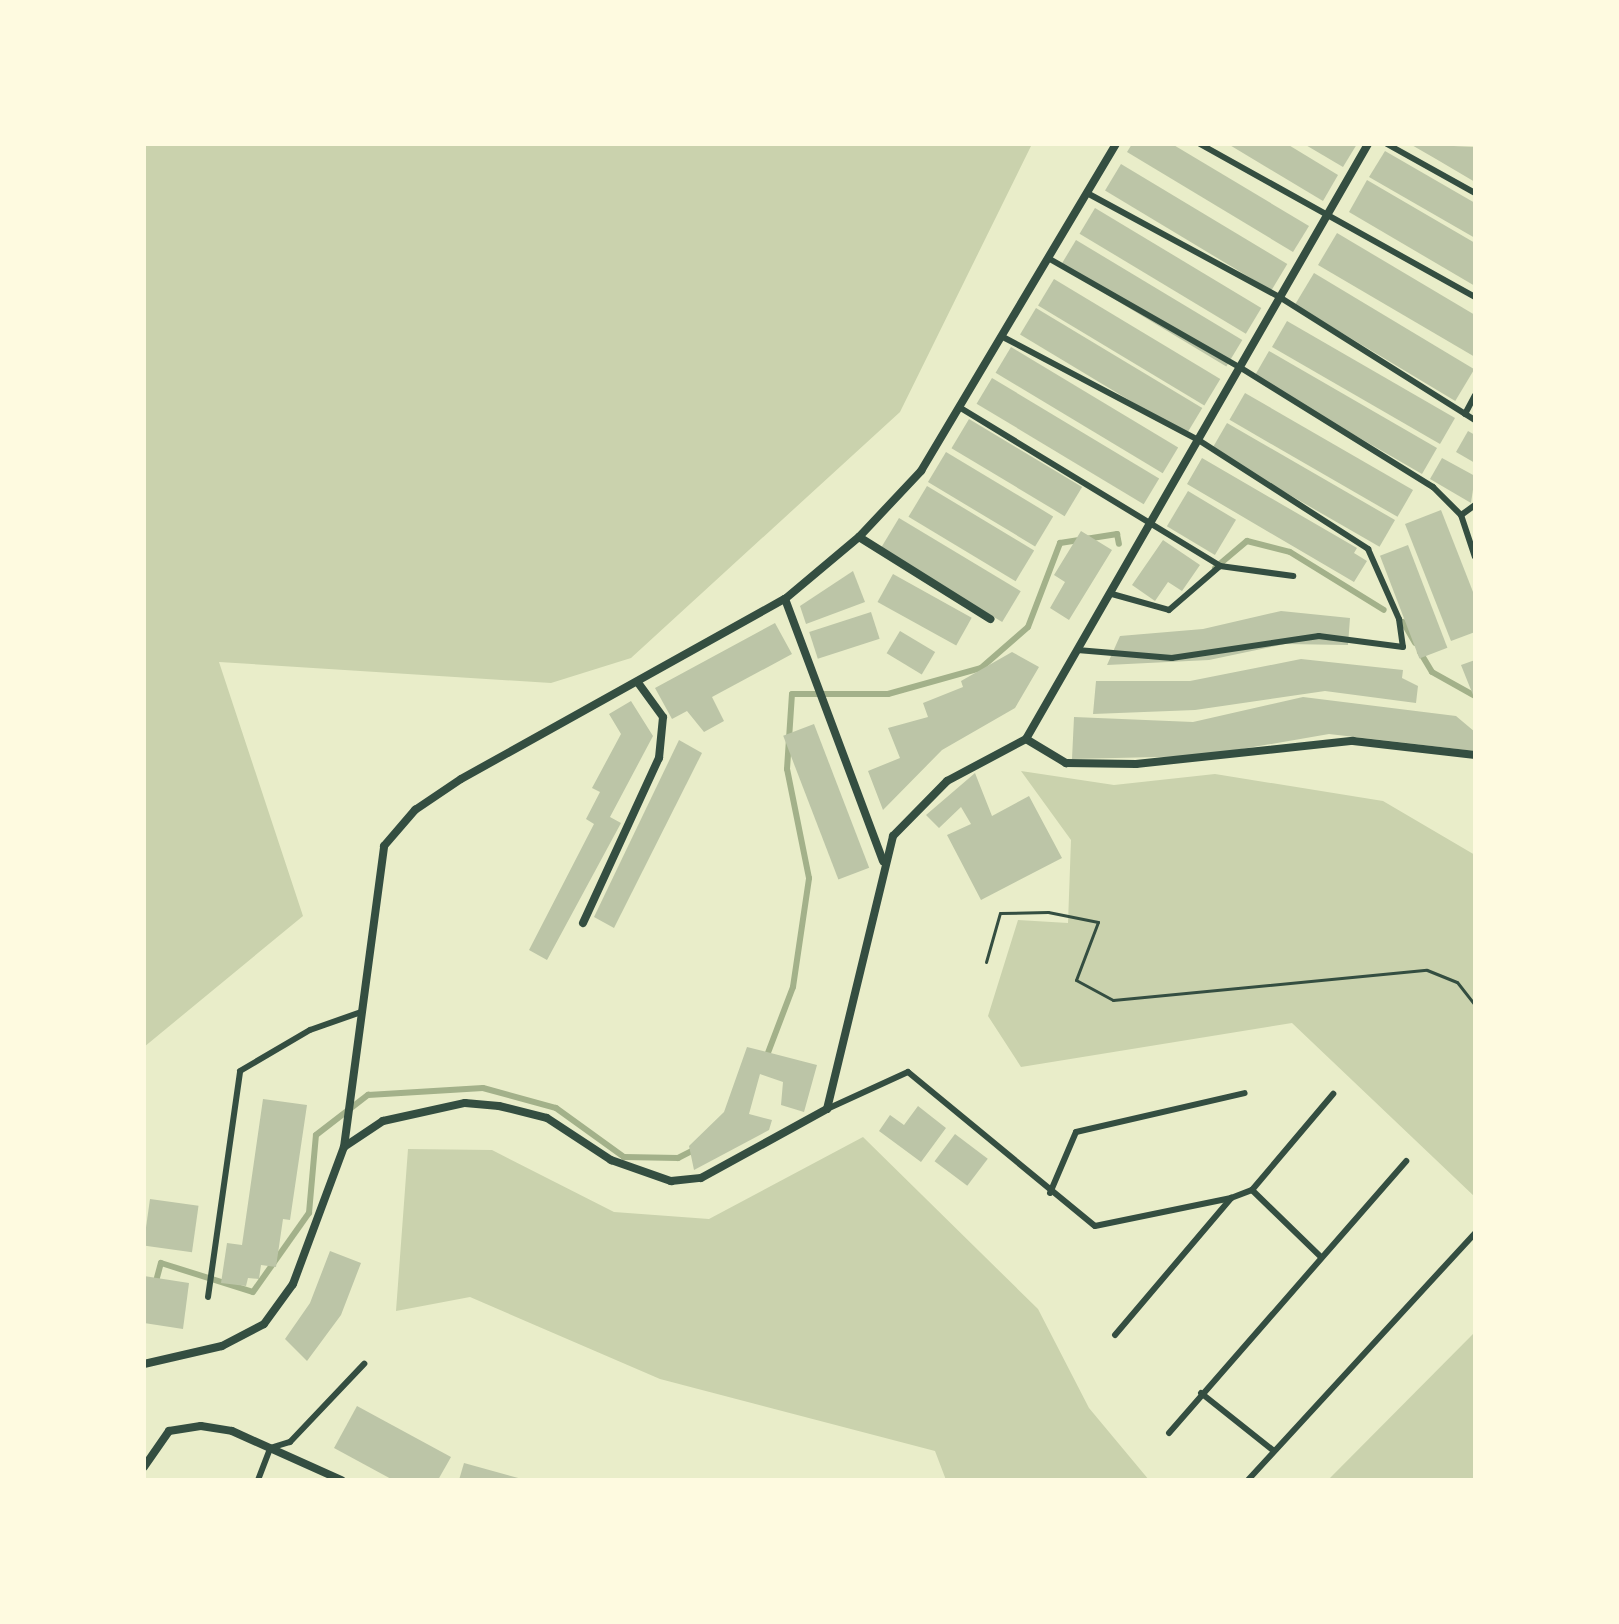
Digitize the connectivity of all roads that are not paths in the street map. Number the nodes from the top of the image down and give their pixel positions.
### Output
1 (1116, 144) edge
2 (1200, 144) edge
3 (1368, 144) edge
4 (1387, 144) edge
5 (1087, 193) junction
6 (1475, 193) edge
7 (1328, 216) junction
8 (1048, 258) junction
9 (1475, 297) edge
10 (1281, 298) junction
11 (1001, 336) junction
12 (1241, 368) junction
13 (1475, 395) edge
14 (959, 407) junction
15 (1465, 414) junction
16 (1475, 420) edge
17 (1200, 441) junction
18 (1475, 505) edge
19 (1461, 515) junction
20 (1151, 522) junction
21 (859, 537) junction
22 (1475, 557) edge
23 (1220, 566) junction
24 (1293, 576) dead end
25 (1112, 594) junction
26 (785, 599) junction
27 (990, 619) dead end
28 (1077, 650) junction
29 (639, 684) junction
30 (1026, 739) junction
31 (1475, 755) edge
32 (883, 861) junction
33 (583, 923) dead end
34 (361, 1012) junction
35 (1245, 1093) dead end
36 (1333, 1094) dead end
37 (827, 1109) junction
38 (344, 1147) junction
39 (1406, 1161) dead end
40 (1252, 1190) junction
41 (1050, 1193) junction
42 (1231, 1198) junction
43 (1475, 1233) edge
44 (1321, 1257) junction
45 (209, 1294) dead end
46 (1115, 1335) dead end
47 (144, 1364) edge
48 (364, 1364) dead end
49 (1201, 1393) junction
50 (1169, 1433) dead end
51 (270, 1448) junction
52 (1274, 1451) junction
53 (144, 1467) edge
54 (258, 1480) edge
55 (341, 1480) edge
56 (1248, 1480) edge

1 - 5 street
2 - 7 lane
3 - 7 street
4 - 6 lane
5 - 8 street
5 - 10 lane
7 - 9 lane
7 - 10 street
8 - 11 street
8 - 12 lane
10 - 12 street
10 - 15 lane
11 - 14 street
11 - 17 lane
12 - 17 street
12 - 19 lane
13 - 15 lane
14 - 20 lane
14 - 21 street
15 - 16 lane
17 - 20 street
17 - 28 lane
18 - 19 lane
19 - 22 lane
20 - 23 lane
20 - 25 street
21 - 26 street
21 - 27 street
23 - 24 lane
23 - 25 lane
25 - 28 street
26 - 29 street
26 - 32 street
28 - 30 street
29 - 33 street
29 - 34 street
30 - 31 street
30 - 32 street
32 - 37 street
34 - 38 street
34 - 45 lane
35 - 41 lane
36 - 40 lane
37 - 38 street
37 - 41 lane
38 - 47 street
39 - 44 lane
40 - 42 lane
40 - 44 lane
41 - 42 lane
42 - 46 lane
43 - 52 lane
44 - 49 lane
48 - 51 lane
49 - 50 lane
49 - 52 lane
51 - 53 street
51 - 54 lane
51 - 55 street
52 - 56 lane

